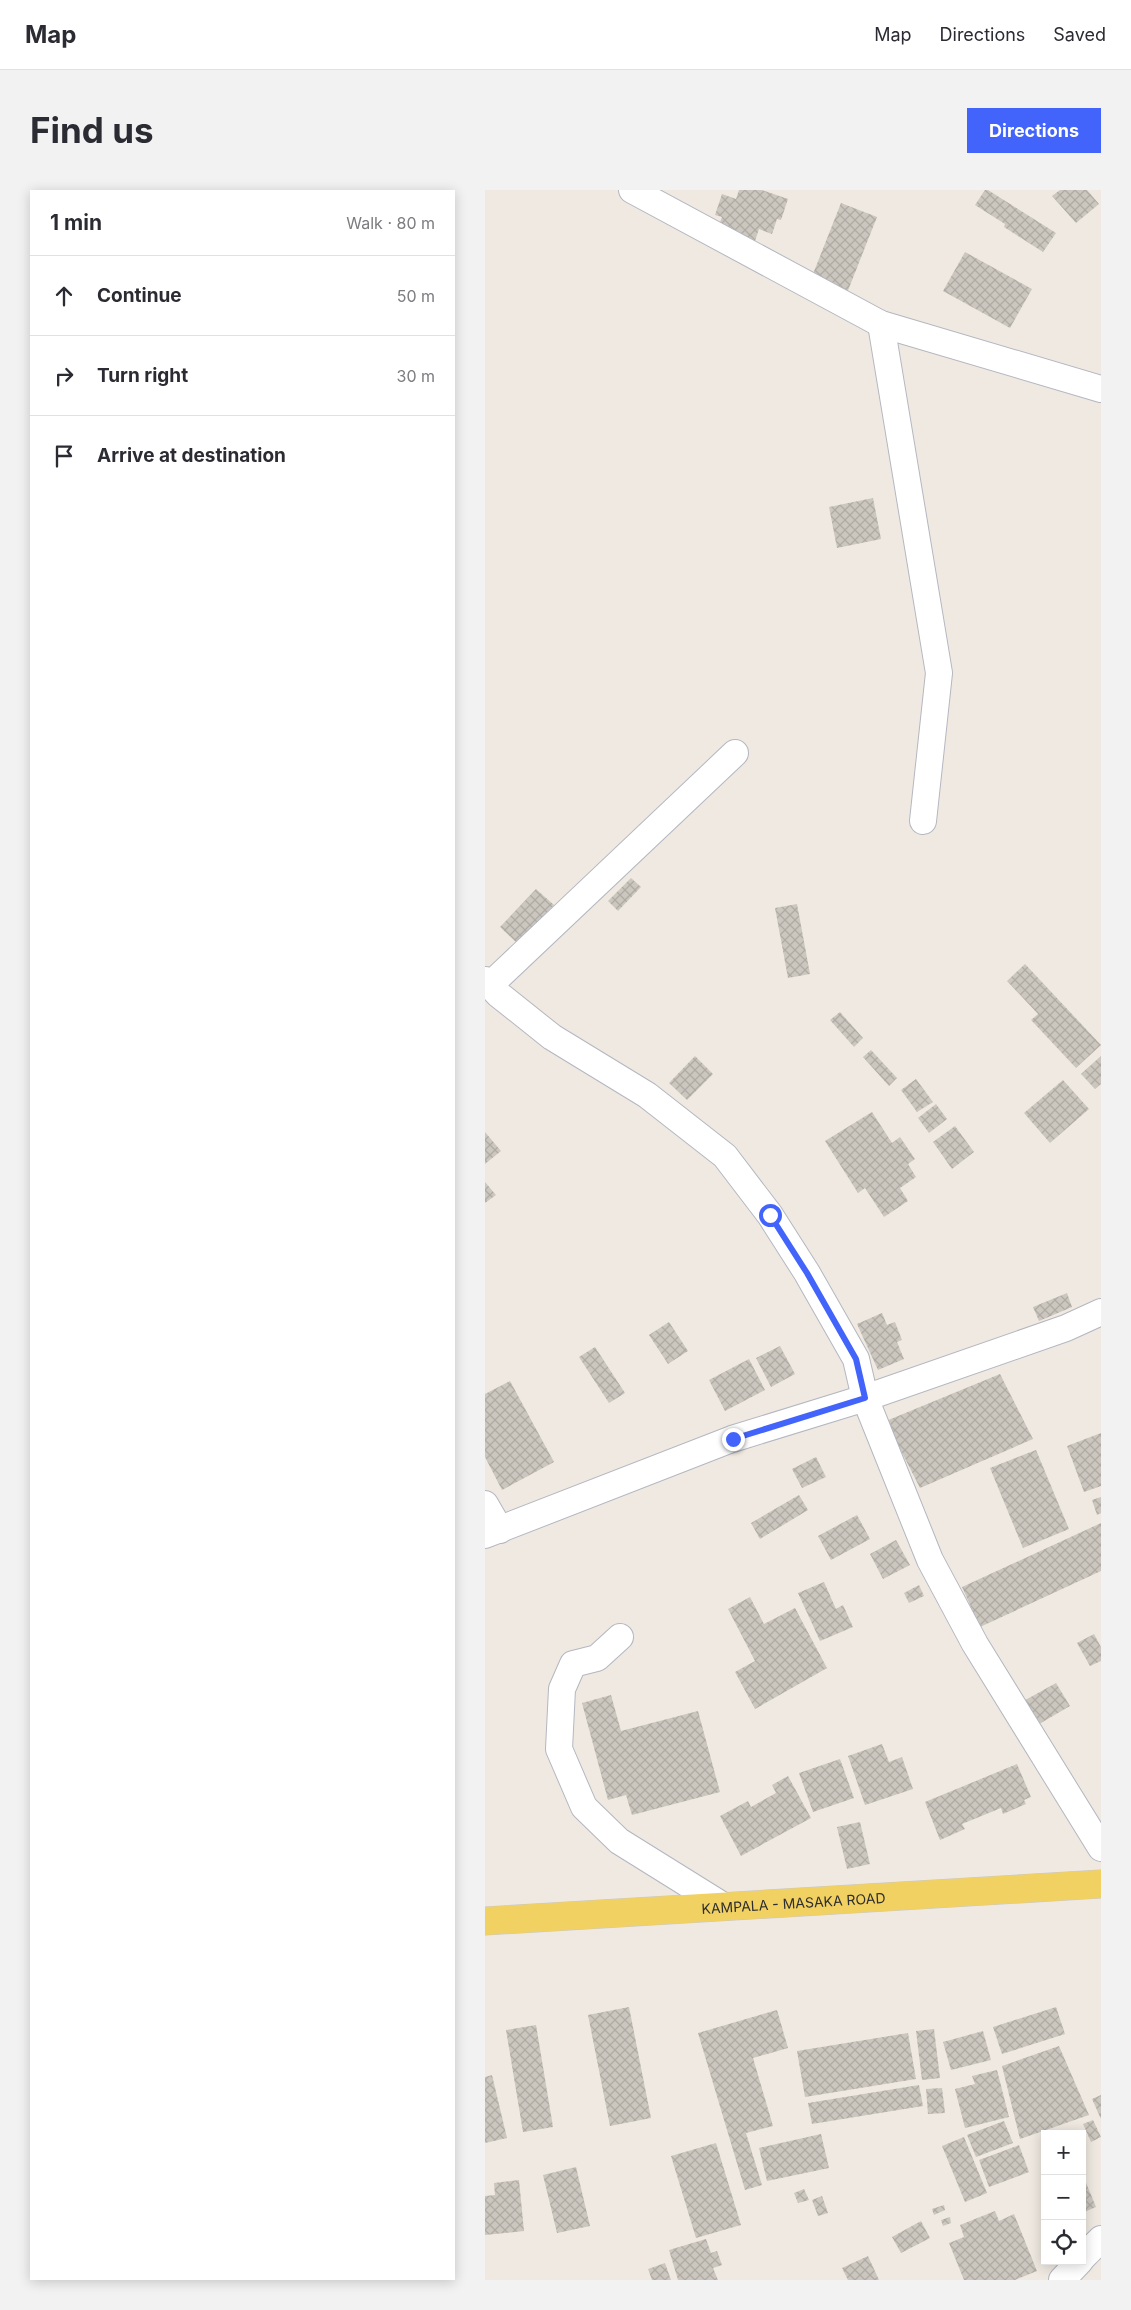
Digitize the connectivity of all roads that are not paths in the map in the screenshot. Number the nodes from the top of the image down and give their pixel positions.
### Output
1 (637, 192) edge
2 (881, 324) junction
3 (1101, 389) edge
4 (735, 753) dead end
5 (923, 821) dead end
6 (487, 983) edge
7 (1101, 1312) edge
8 (865, 1398) junction
9 (485, 1504) edge
10 (493, 1533) edge
11 (620, 1637) dead end
12 (1101, 1848) edge
13 (1101, 1884) edge
14 (725, 1907) junction
15 (485, 1921) edge
16 (1101, 2239) edge
17 (1086, 2254) edge
18 (1075, 2265) edge
19 (1062, 2280) edge

1 - 2 street
2 - 3 street
2 - 5 street
4 - 6 street
6 - 8 street
7 - 8 street
8 - 10 street
8 - 12 street
9 - 10 street
11 - 14 street
13 - 14 main road, KAMPALA - MASAKA ROAD
14 - 15 main road, KAMPALA - MASAKA ROAD
16 - 17 street
18 - 19 street

